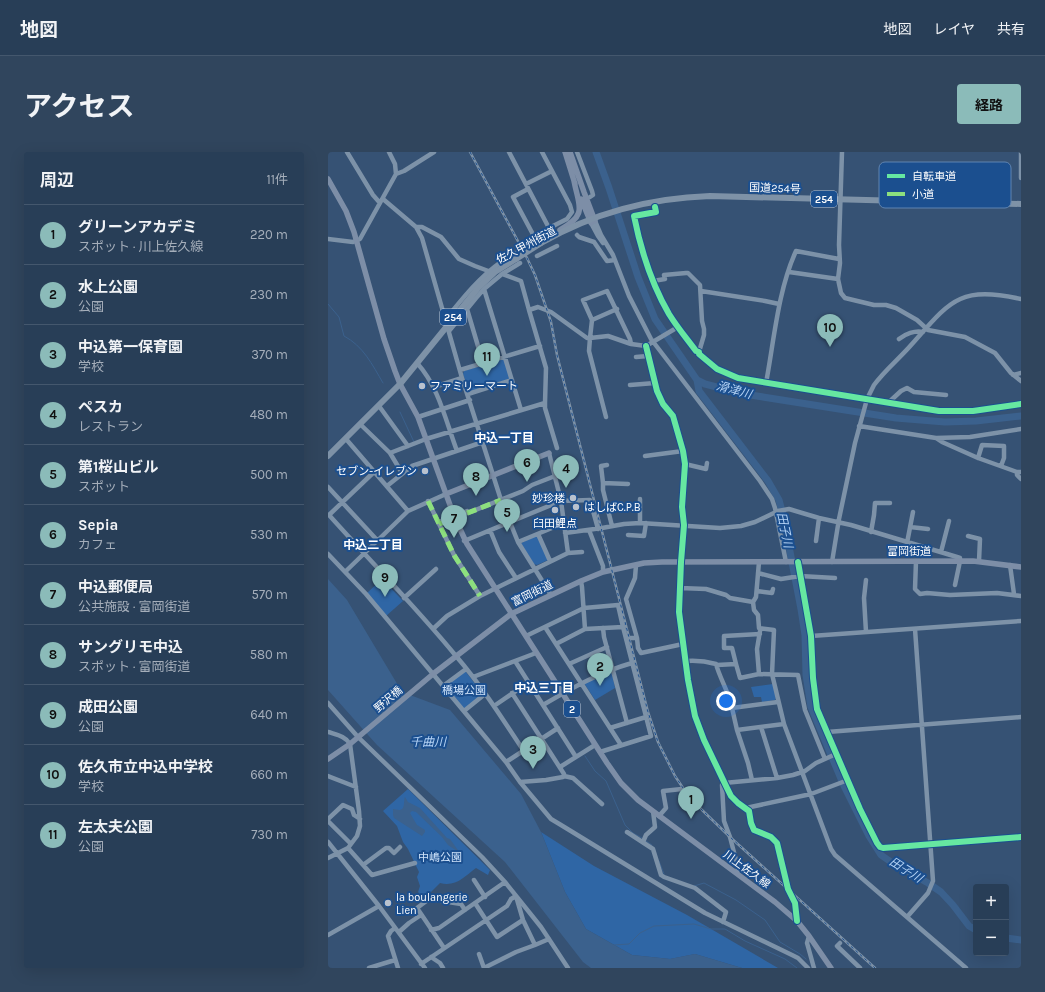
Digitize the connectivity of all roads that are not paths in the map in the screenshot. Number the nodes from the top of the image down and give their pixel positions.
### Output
1 (347, 152) edge
2 (389, 152) edge
3 (434, 152) edge
4 (509, 152) edge
5 (542, 152) edge
6 (565, 152) edge
7 (570, 152) edge
8 (577, 152) edge
9 (842, 152) edge
10 (1020, 152) edge
11 (552, 171) junction
12 (396, 174) junction
13 (1021, 178) edge
14 (328, 179) edge
15 (574, 181) junction
16 (527, 187) junction
17 (590, 197) dead end
18 (840, 200) junction
19 (382, 201) junction
20 (879, 201) edge
21 (577, 202) dead end
22 (1011, 204) edge
23 (1021, 204) edge
24 (570, 205) junction
25 (655, 207) dead end
26 (592, 220) junction
27 (416, 227) junction
28 (549, 228) junction
29 (577, 235) dead end
30 (328, 239) edge
31 (356, 241) junction
32 (541, 243) junction
33 (525, 246) dead end
34 (557, 246) dead end
35 (537, 256) dead end
36 (517, 258) junction
37 (839, 259) junction
38 (614, 260) junction
39 (489, 271) junction
40 (789, 272) junction
41 (501, 274) junction
42 (838, 279) junction
43 (653, 281) junction
44 (484, 289) junction
45 (701, 291) junction
46 (1021, 299) edge
47 (779, 304) junction
48 (467, 309) junction
49 (616, 309) junction
50 (529, 310) junction
51 (592, 320) junction
52 (447, 321) junction
53 (678, 327) junction
54 (924, 330) junction
55 (449, 331) junction
56 (590, 338) junction
57 (899, 339) dead end
58 (653, 342) junction
59 (631, 344) junction
60 (540, 346) junction
61 (646, 346) junction
62 (699, 352) junction
63 (504, 356) junction
64 (648, 356) junction
65 (636, 357) dead end
66 (417, 363) junction
67 (483, 363) junction
68 (460, 370) junction
69 (1021, 373) edge
70 (1013, 375) junction
71 (462, 378) junction
72 (512, 380) junction
73 (1021, 381) edge
74 (655, 383) junction
75 (766, 383) junction
76 (400, 384) junction
77 (630, 385) dead end
78 (434, 387) junction
79 (468, 394) junction
80 (946, 395) dead end
81 (867, 399) junction
82 (470, 400) junction
83 (546, 403) junction
84 (888, 403) junction
85 (1021, 404) edge
86 (378, 406) junction
87 (442, 409) junction
88 (521, 410) junction
89 (418, 417) junction
90 (606, 417) dead end
91 (360, 424) junction
92 (477, 424) junction
93 (859, 426) junction
94 (1021, 429) edge
95 (450, 432) junction
96 (346, 438) junction
97 (936, 438) junction
98 (426, 439) junction
99 (483, 442) junction
100 (408, 446) junction
101 (557, 448) dead end
102 (457, 451) junction
103 (683, 451) junction
104 (390, 452) junction
105 (549, 453) joint
106 (328, 455) edge
107 (646, 456) dead end
108 (978, 458) junction
109 (433, 459) junction
110 (707, 463) dead end
111 (685, 464) junction
112 (607, 465) dead end
113 (1001, 466) junction
114 (374, 472) junction
115 (402, 472) junction
116 (1019, 472) edge
117 (492, 475) junction
118 (555, 476) junction
119 (1021, 479) edge
120 (602, 483) junction
121 (628, 484) dead end
122 (387, 486) junction
123 (328, 487) edge
124 (446, 494) junction
125 (640, 499) dead end
126 (501, 500) junction
127 (428, 501) junction
128 (561, 501) junction
129 (342, 502) junction
130 (890, 503) dead end
131 (408, 511) junction
132 (777, 512) junction
133 (913, 512) dead end
134 (454, 516) junction
135 (819, 518) junction
136 (948, 521) dead end
137 (510, 522) junction
138 (838, 522) junction
139 (564, 523) junction
140 (643, 523) junction
141 (439, 524) junction
142 (684, 525) junction
143 (612, 526) junction
144 (910, 527) junction
145 (598, 529) junction
146 (928, 529) dead end
147 (490, 530) junction
148 (590, 530) junction
149 (871, 532) junction
150 (565, 533) junction
151 (538, 534) junction
152 (628, 535) dead end
153 (968, 536) dead end
154 (377, 540) junction
155 (464, 541) junction
156 (816, 541) dead end
157 (518, 542) junction
158 (907, 543) junction
159 (582, 552) dead end
160 (941, 552) junction
161 (364, 553) junction
162 (568, 553) junction
163 (328, 554) edge
164 (550, 561) junction
165 (916, 561) junction
166 (960, 561) junction
167 (979, 561) junction
168 (681, 562) junction
169 (760, 562) junction
170 (788, 562) junction
171 (798, 562) junction
172 (832, 562) junction
173 (636, 565) junction
174 (1010, 565) junction
175 (1021, 567) edge
176 (535, 568) junction
177 (436, 569) dead end
178 (346, 571) junction
179 (603, 572) junction
180 (758, 573) junction
181 (801, 576) junction
182 (516, 578) junction
183 (835, 578) dead end
184 (866, 580) dead end
185 (581, 581) junction
186 (955, 585) dead end
187 (495, 588) junction
188 (680, 588) junction
189 (773, 589) dead end
190 (757, 591) junction
191 (1014, 594) junction
192 (552, 595) junction
193 (480, 596) junction
194 (1021, 596) edge
195 (404, 598) junction
196 (753, 602) junction
197 (584, 608) junction
198 (511, 614) junction
199 (1021, 621) edge
200 (545, 626) junction
201 (623, 626) junction
202 (603, 628) junction
203 (760, 628) junction
204 (585, 629) junction
205 (915, 629) junction
206 (433, 630) junction
207 (866, 632) junction
208 (760, 634) junction
209 (526, 636) junction
210 (811, 636) junction
211 (626, 638) junction
212 (637, 638) junction
213 (556, 644) junction
214 (683, 644) junction
215 (607, 647) junction
216 (536, 653) junction
217 (456, 656) junction
218 (515, 661) junction
219 (686, 662) junction
220 (632, 663) junction
221 (569, 664) junction
222 (736, 664) junction
223 (717, 665) junction
224 (613, 668) junction
225 (466, 669) junction
226 (759, 674) junction
227 (772, 674) junction
228 (432, 675) junction
229 (473, 677) junction
230 (529, 682) junction
231 (581, 683) junction
232 (443, 686) junction
233 (512, 693) junction
234 (485, 694) junction
235 (562, 694) junction
236 (778, 702) junction
237 (328, 703) edge
238 (543, 704) junction
239 (494, 706) junction
240 (732, 708) junction
241 (464, 711) junction
242 (646, 717) junction
243 (1021, 718) edge
244 (627, 723) junction
245 (784, 724) junction
246 (922, 725) junction
247 (558, 728) junction
248 (610, 728) junction
249 (761, 728) junction
250 (737, 730) junction
251 (328, 732) edge
252 (827, 732) junction
253 (358, 737) junction
254 (541, 739) junction
255 (350, 744) junction
256 (595, 745) junction
257 (621, 746) junction
258 (523, 750) junction
259 (600, 752) junction
260 (835, 755) junction
261 (576, 757) junction
262 (328, 759) edge
263 (827, 759) junction
264 (506, 762) junction
265 (560, 768) junction
266 (802, 772) junction
267 (328, 776) edge
268 (564, 776) junction
269 (777, 778) junction
270 (752, 780) junction
271 (847, 781) junction
272 (520, 782) junction
273 (724, 782) junction
274 (356, 787) junction
275 (682, 788) dead end
276 (811, 794) junction
277 (602, 804) dead end
278 (746, 808) junction
279 (653, 811) junction
280 (659, 816) junction
281 (360, 819) junction
282 (328, 820) edge
283 (627, 832) dead end
284 (1021, 837) edge
285 (644, 840) junction
286 (328, 842) edge
287 (931, 844) junction
288 (349, 846) junction
289 (400, 847) dead end
290 (338, 853) junction
291 (328, 858) edge
292 (415, 863) dead end
293 (363, 865) junction
294 (737, 873) junction
295 (474, 880) dead end
296 (505, 882) junction
297 (516, 896) junction
298 (485, 897) junction
299 (475, 903) junction
300 (379, 906) junction
301 (465, 910) junction
302 (421, 915) junction
303 (907, 917) junction
304 (523, 920) junction
305 (486, 921) junction
306 (723, 922) junction
307 (797, 922) junction
308 (395, 928) junction
309 (431, 930) junction
310 (399, 932) junction
311 (328, 935) edge
312 (809, 936) junction
313 (549, 939) junction
314 (840, 943) dead end
315 (535, 945) junction
316 (444, 948) junction
317 (479, 954) dead end
318 (431, 957) junction
319 (395, 960) junction
320 (856, 964) junction
321 (423, 966) edge
322 (369, 968) edge
323 (398, 968) edge
324 (443, 968) edge
325 (484, 968) edge
326 (568, 968) edge
327 (808, 968) edge
328 (814, 968) edge
329 (831, 968) edge
330 (851, 968) edge
331 (860, 968) edge
332 (966, 968) edge

1 - 19 street
2 - 12 street
3 - 12 street
4 - 16 street
5 - 11 street
6 - 15 main road
7 - 26 main road
8 - 17 street
9 - 18 street
10 - 13 street
11 - 16 street
11 - 24 street
12 - 19 street
14 - 31 main road, 富岡街道
15 - 26 main road
15 - 32 main road
16 - 28 street
16 - 32 street
18 - 20 highway, 国道254号 / 254
18 - 26 highway, 国道254号 / 254
18 - 37 street
19 - 27 street
19 - 31 street
21 - 24 street
22 - 23 highway, 国道254号 / 254
24 - 28 street
25 - 43 street
26 - 32 highway, 佐久甲州街道 / 254
26 - 38 street
27 - 39 street
27 - 52 street
28 - 32 street
29 - 38 street
30 - 31 street
31 - 76 main road, 富岡街道
32 - 33 street
32 - 36 highway, 佐久甲州街道 / 254, bridge
34 - 35 street
36 - 39 street
36 - 41 street
36 - 52 highway, 佐久甲州街道 / 254
37 - 40 street
37 - 42 street
38 - 58 street
39 - 52 street
40 - 42 street
40 - 47 street
41 - 44 street
41 - 50 street
42 - 54 street
43 - 45 street
43 - 53 street
44 - 48 street
44 - 63 street
45 - 47 street
45 - 62 street
46 - 54 street
47 - 75 street
48 - 55 street
48 - 67 street
49 - 51 street
49 - 51 street
49 - 59 street
50 - 56 street
50 - 60 street
51 - 56 street
52 - 55 street
52 - 66 highway, 佐久甲州街道 / 254
53 - 58 street
53 - 62 street
54 - 57 street
54 - 70 street
54 - 81 street
55 - 68 street
56 - 59 street
56 - 90 street
58 - 61 street
58 - 132 street
59 - 61 street
60 - 63 street
60 - 83 street
61 - 64 street
62 - 75 street
63 - 67 street
63 - 72 street
64 - 65 street
64 - 74 street
66 - 76 highway, 佐久甲州街道 / 254
66 - 78 street
67 - 68 street
68 - 71 street
69 - 70 street
70 - 73 street
71 - 78 street
71 - 79 street
72 - 79 street
72 - 88 street
74 - 77 street
74 - 103 street
75 - 81 street
76 - 86 highway, 佐久甲州街道 / 254
76 - 89 main road, 富岡街道 / 2
78 - 87 street
79 - 82 street
80 - 84 street
81 - 84 street
81 - 93 street
82 - 87 street
82 - 92 street
83 - 88 street
83 - 101 street
84 - 85 street
86 - 91 highway, 佐久甲州街道 / 254
86 - 100 street
87 - 89 street
87 - 95 street
88 - 92 street
89 - 98 main road, 富岡街道 / 2
91 - 96 highway, 佐久甲州街道 / 254
91 - 104 street
92 - 95 street
92 - 99 street
93 - 97 street
93 - 138 street
94 - 97 street
95 - 98 street
95 - 102 street
96 - 106 highway, 佐久甲州街道 / 254
96 - 114 street
97 - 108 street
98 - 100 street
98 - 109 main road, 富岡街道 / 2
99 - 102 street
99 - 117 street
100 - 104 street
102 - 109 street
103 - 107 street
103 - 111 street
104 - 115 street
105 - 117 main road
105 - 118 street
108 - 113 street
108 - 113 street
109 - 115 street
109 - 124 main road, 富岡街道 / 2
110 - 111 street
111 - 142 street
112 - 120 street
113 - 116 street
114 - 122 street
114 - 129 street
115 - 122 street
116 - 119 street
117 - 124 main road
117 - 126 street
118 - 126 street
118 - 128 street
120 - 121 street
120 - 143 street
122 - 131 street
123 - 129 street
124 - 127 street
124 - 134 main road, 富岡街道 / 2
125 - 140 street
126 - 134 street
126 - 137 street
127 - 131 street
127 - 141 street
128 - 137 street
128 - 139 street
128 - 145 street
129 - 154 street
129 - 161 street
130 - 149 street
131 - 154 street
132 - 135 street
132 - 142 street
132 - 170 street
133 - 144 street
134 - 141 street
134 - 155 main road, 富岡街道 / 2
135 - 138 street
135 - 156 street
136 - 160 street
137 - 147 street
137 - 157 street
138 - 149 street
138 - 172 street
139 - 150 street
139 - 151 street
140 - 142 street
140 - 143 street
140 - 152 street
141 - 193 street
142 - 168 street
143 - 145 street
144 - 146 street
144 - 158 street
145 - 148 street
147 - 155 street
147 - 182 street
148 - 150 street
148 - 179 street
149 - 158 street
150 - 162 street
151 - 157 street
151 - 164 street
153 - 167 street
154 - 161 street
155 - 187 main road, 富岡街道 / 2
157 - 176 street
158 - 160 street
159 - 162 street
160 - 166 street
161 - 178 street
161 - 195 street
162 - 164 street
163 - 178 street
164 - 176 street
165 - 166 main road, 富岡街道
165 - 172 main road, 富岡街道
165 - 191 street
166 - 167 main road, 富岡街道
166 - 186 street
167 - 174 main road, 富岡街道
168 - 169 main road, 富岡街道
168 - 173 main road, 富岡街道
168 - 188 street
169 - 170 main road, 富岡街道
169 - 180 street
170 - 171 main road, 富岡街道
171 - 172 main road, 富岡街道
171 - 181 street
173 - 179 main road, 富岡街道
173 - 212 street
174 - 175 main road, 富岡街道
174 - 191 street
176 - 182 street
176 - 192 street
177 - 195 street
178 - 228 street
179 - 185 main road, 富岡街道
180 - 181 street
180 - 190 street
181 - 183 street
181 - 210 street
182 - 187 street
184 - 207 street
185 - 192 main road, 富岡街道
185 - 197 street
187 - 193 street
187 - 198 main road, 富岡街道 / 2
188 - 196 street
188 - 214 street
189 - 190 street
190 - 196 street
191 - 194 street
192 - 198 main road, 富岡街道
193 - 206 street
195 - 206 street
196 - 203 street
197 - 200 street
197 - 201 street
197 - 204 street
198 - 209 main road, 2
198 - 217 main road, 野沢橋
199 - 205 street
200 - 209 street
200 - 213 street
201 - 202 street
201 - 211 street
202 - 204 street
202 - 215 street
203 - 208 street
203 - 227 street
204 - 213 street
205 - 207 street
205 - 246 street
206 - 217 street
207 - 210 street
208 - 222 street
208 - 226 street
209 - 216 main road, 2
210 - 252 street
211 - 212 street
211 - 220 street
212 - 214 street
213 - 221 street
214 - 219 street
215 - 221 street
215 - 224 street
216 - 218 street
216 - 235 main road, 2
217 - 225 street
217 - 228 main road, 野沢橋
218 - 229 street
218 - 230 street
219 - 223 street
219 - 273 street
220 - 224 street
220 - 242 street
221 - 231 street
222 - 223 street
222 - 226 street
223 - 240 street
224 - 231 street
224 - 244 street
225 - 229 street
225 - 232 street
226 - 227 street
227 - 236 street
227 - 263 street
228 - 232 street
228 - 253 main road, 野沢橋
229 - 234 street
230 - 233 street
230 - 238 street
231 - 235 street
231 - 248 street
232 - 241 street
233 - 239 street
233 - 254 street
234 - 239 street
234 - 241 street
235 - 238 street
235 - 256 main road, 2
236 - 240 street
236 - 245 street
237 - 253 street
238 - 247 street
239 - 258 street
240 - 250 street
241 - 264 street
242 - 244 street
242 - 257 street
243 - 246 street
244 - 248 street
245 - 249 street
245 - 266 street
246 - 252 street
246 - 287 street
247 - 254 street
247 - 261 street
248 - 257 street
249 - 250 street
249 - 269 street
250 - 270 street
251 - 255 street
252 - 260 street
253 - 255 main road, 野沢橋
253 - 296 street
254 - 258 street
254 - 265 street
255 - 262 main road, 野沢橋
255 - 274 street
256 - 259 main road, 2
256 - 261 street
257 - 259 street
258 - 264 street
259 - 279 main road, 川上佐久線 / 2
260 - 263 street
260 - 271 street
261 - 265 street
263 - 266 street
264 - 272 street
265 - 268 street
266 - 269 street
266 - 276 street
267 - 274 street
268 - 272 street
268 - 277 street
269 - 270 street
270 - 273 street
271 - 276 street
271 - 287 street
272 - 306 street
273 - 278 street
273 - 294 street
274 - 281 street
275 - 280 street
276 - 278 street
276 - 303 street
278 - 307 street
279 - 280 main road, 川上佐久線 / 2
279 - 285 street
280 - 294 main road, 川上佐久線 / 2
281 - 282 street
281 - 288 street
282 - 288 street
283 - 285 street
284 - 287 street
285 - 306 street
286 - 290 street
287 - 303 street
288 - 290 street
288 - 293 street
289 - 293 street
290 - 291 street
290 - 300 street
292 - 293 street
294 - 307 main road, 川上佐久線 / 2
295 - 298 street
296 - 297 street
296 - 298 street
297 - 304 street
297 - 305 street
297 - 313 street
298 - 299 street
299 - 301 street
299 - 305 street
300 - 308 street
300 - 311 street
301 - 302 street
301 - 309 street
302 - 309 street
302 - 310 street
303 - 332 street
304 - 305 street
304 - 315 street
305 - 316 street
306 - 327 street
307 - 312 main road, 川上佐久線 / 2
308 - 310 street
308 - 319 street
309 - 316 street
310 - 321 street
312 - 328 street
312 - 329 main road, 川上佐久線 / 2
313 - 315 street
313 - 326 street
314 - 320 street
315 - 325 street
316 - 318 street
317 - 325 street
318 - 321 street
318 - 324 street
319 - 322 street
319 - 323 street
320 - 330 street
320 - 331 street

